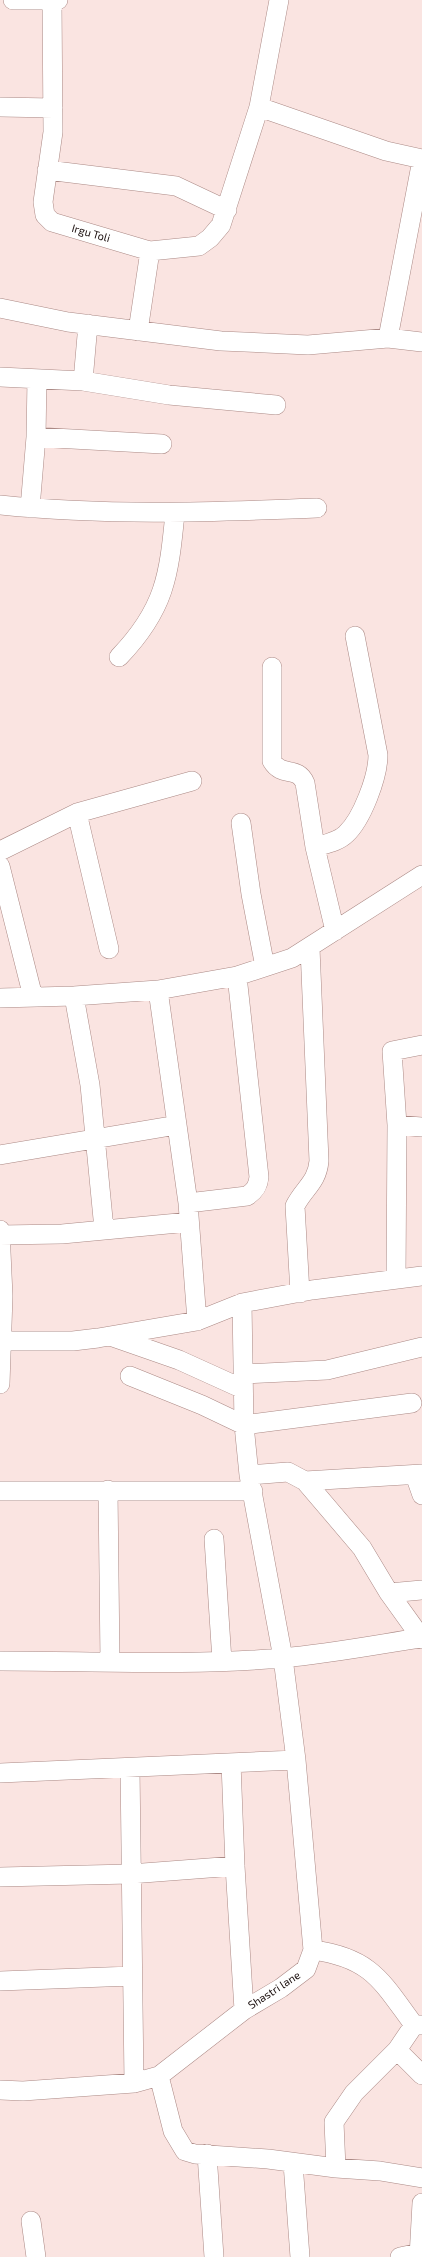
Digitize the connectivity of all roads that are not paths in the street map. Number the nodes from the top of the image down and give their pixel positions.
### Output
1 (13, 0) edge
2 (55, 0) edge
3 (279, 0) edge
4 (0, 107) edge
5 (260, 107) junction
6 (53, 108) junction
7 (422, 160) edge
8 (47, 170) junction
9 (227, 210) junction
10 (150, 250) junction
11 (0, 308) edge
12 (88, 324) junction
13 (138, 331) junction
14 (388, 338) junction
15 (422, 342) edge
16 (0, 377) edge
17 (37, 379) junction
18 (83, 381) junction
19 (276, 404) dead end
20 (36, 437) junction
21 (162, 444) dead end
22 (0, 505) edge
23 (30, 508) junction
24 (317, 508) dead end
25 (175, 513) junction
26 (355, 636) dead end
27 (119, 657) dead end
28 (272, 667) dead end
29 (192, 781) dead end
30 (77, 813) junction
31 (241, 823) dead end
32 (315, 847) junction
33 (0, 851) edge
34 (0, 866) edge
35 (422, 875) edge
36 (335, 931) junction
37 (310, 948) junction
38 (109, 950) dead end
39 (265, 967) junction
40 (237, 976) junction
41 (158, 990) junction
42 (74, 996) junction
43 (34, 997) junction
44 (0, 998) edge
45 (422, 1045) edge
46 (177, 1125) junction
47 (397, 1125) junction
48 (422, 1127) edge
49 (97, 1140) junction
50 (0, 1155) edge
51 (188, 1203) junction
52 (189, 1222) junction
53 (104, 1229) junction
54 (0, 1233) edge
55 (422, 1276) edge
56 (396, 1279) junction
57 (300, 1293) junction
58 (242, 1303) junction
59 (197, 1321) junction
60 (111, 1336) junction
61 (2, 1341) junction
62 (422, 1348) edge
63 (130, 1376) dead end
64 (243, 1382) junction
65 (0, 1384) edge
66 (412, 1403) dead end
67 (244, 1425) junction
68 (419, 1474) edge
69 (305, 1481) junction
70 (251, 1483) junction
71 (108, 1490) junction
72 (0, 1491) edge
73 (422, 1495) edge
74 (214, 1539) dead end
75 (422, 1590) edge
76 (389, 1593) junction
77 (421, 1638) edge
78 (283, 1658) junction
79 (110, 1661) junction
80 (222, 1661) junction
81 (0, 1662) edge
82 (296, 1760) junction
83 (231, 1764) junction
84 (130, 1768) junction
85 (0, 1774) edge
86 (234, 1866) junction
87 (130, 1874) junction
88 (0, 1877) edge
89 (313, 1950) junction
90 (132, 1976) junction
91 (0, 1981) edge
92 (244, 2010) junction
93 (418, 2025) edge
94 (397, 2050) junction
95 (422, 2075) edge
96 (159, 2076) junction
97 (134, 2083) junction
98 (0, 2090) edge
99 (207, 2154) junction
100 (293, 2163) junction
101 (336, 2168) junction
102 (422, 2178) edge
103 (422, 2203) edge
104 (31, 2221) dead end
105 (419, 2255) edge
106 (36, 2257) edge
107 (214, 2257) edge
108 (300, 2257) edge
109 (400, 2257) edge

1 - 2 street
2 - 6 street, Irgu Toli
3 - 5 street, Irgu Toli
4 - 6 street
5 - 7 street
5 - 9 street, Irgu Toli
6 - 8 street, Irgu Toli
7 - 14 street
8 - 9 street
8 - 10 street, Irgu Toli
9 - 10 street, Irgu Toli
10 - 13 street
11 - 12 street
12 - 13 street
12 - 18 street
13 - 14 street
14 - 15 street
16 - 17 street
17 - 18 street
17 - 20 street
18 - 19 street
20 - 21 street
20 - 23 street
22 - 23 street
23 - 25 street
24 - 25 street
25 - 27 street
26 - 32 street
28 - 32 street
29 - 30 street
30 - 33 street
30 - 38 street
31 - 39 street
32 - 36 street
34 - 43 street
35 - 36 street
36 - 37 street
37 - 39 street
37 - 57 street
39 - 40 street
40 - 41 street
40 - 51 street
41 - 42 street
41 - 46 street
42 - 43 street
42 - 49 street
43 - 44 street
45 - 47 street
46 - 49 street
46 - 51 street
47 - 48 street
47 - 56 street
49 - 50 street
49 - 53 street
51 - 52 street
52 - 53 street
52 - 59 street
53 - 54 street
54 - 61 street
55 - 56 street
56 - 57 street
57 - 58 street
58 - 59 street
58 - 64 street, Shastri lane
59 - 60 street
60 - 61 street
60 - 64 street
61 - 65 street
62 - 64 street
63 - 67 street
64 - 67 street, Shastri lane
66 - 67 street
67 - 70 street, Shastri lane
68 - 69 street
68 - 73 street
69 - 70 street
69 - 76 street
70 - 71 street
70 - 78 street, Shastri lane
71 - 72 street
71 - 79 street
74 - 80 street
75 - 76 street
76 - 77 street
77 - 78 street
78 - 80 street
78 - 82 street, Shastri lane
79 - 80 street
79 - 81 street
82 - 83 street
82 - 89 street, Shastri lane
83 - 84 street
83 - 86 street
84 - 85 street
84 - 87 street
86 - 87 street
86 - 92 street
87 - 88 street
87 - 90 street
89 - 92 street, Shastri lane
89 - 93 street
90 - 91 street
90 - 97 street
92 - 96 street, Shastri lane
93 - 94 street
94 - 95 street
94 - 101 street
96 - 97 street, Shastri lane
96 - 99 street
97 - 98 street, Shastri lane
99 - 100 street
99 - 107 street
100 - 101 street
100 - 108 street
101 - 102 street
103 - 105 street
104 - 106 street
105 - 109 street

